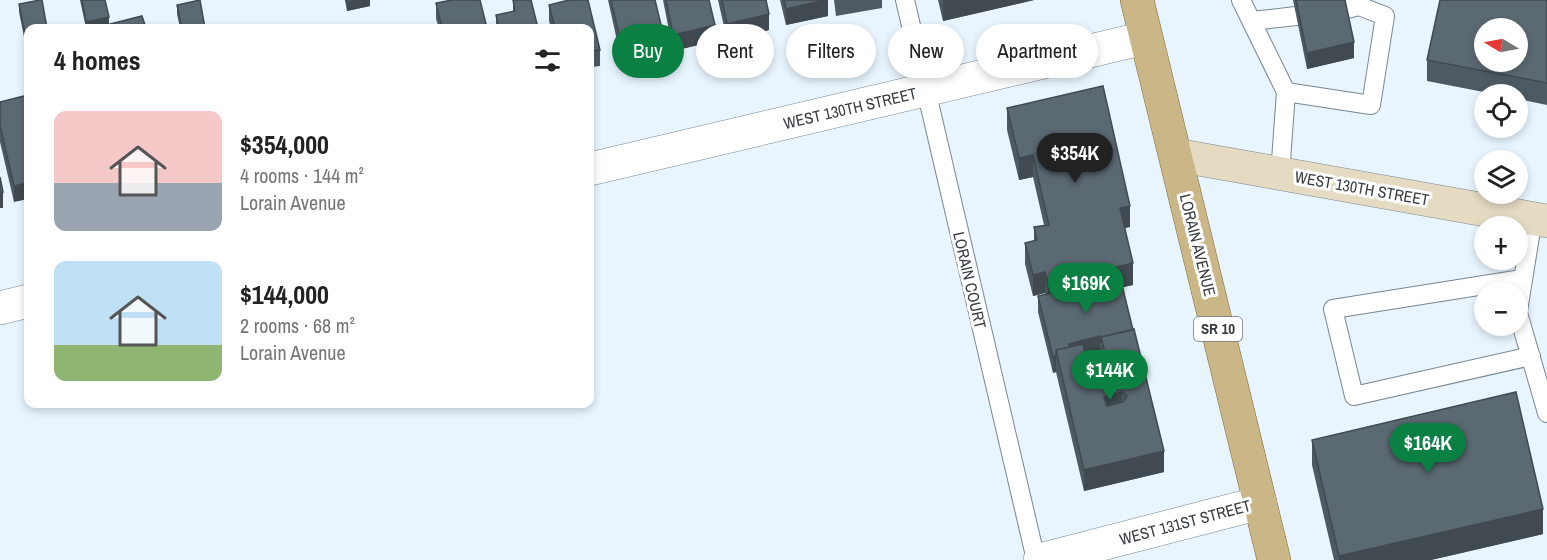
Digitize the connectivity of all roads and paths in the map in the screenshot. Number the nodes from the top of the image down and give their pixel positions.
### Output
1 (905, 0) edge
2 (1137, 0) edge
3 (1241, 0) edge
4 (1343, 10) edge
5 (1296, 16) edge
6 (1252, 21) junction
7 (1145, 38) junction
8 (926, 90) junction
9 (1286, 92) junction
10 (1176, 155) junction
11 (594, 168) edge
12 (1280, 174) junction
13 (1540, 220) edge
14 (1522, 279) junction
15 (1522, 282) edge
16 (24, 302) edge
17 (0, 308) edge
18 (1525, 336) edge
19 (1531, 356) junction
20 (1547, 413) edge
21 (1260, 503) junction
22 (1036, 560) edge
23 (1040, 560) edge
24 (1274, 560) edge

1 - 8 lane, LORAIN COURT
2 - 7 main road, LORAIN AVENUE / SR 10
3 - 6 lane
4 - 9 lane
5 - 6 lane
6 - 9 lane
7 - 8 street, WEST 130TH STREET
7 - 10 main road, LORAIN AVENUE / SR 10
8 - 11 street, WEST 130TH STREET
8 - 22 lane, LORAIN COURT
9 - 12 lane
10 - 12 main road, WEST 130TH STREET
10 - 21 main road, LORAIN AVENUE / SR 10
12 - 13 main road, WEST 130TH STREET
13 - 14 lane
14 - 15 lane
14 - 19 lane
16 - 17 street
18 - 19 lane
19 - 20 lane
21 - 23 street, WEST 131ST STREET
21 - 24 main road, LORAIN AVENUE / SR 10

